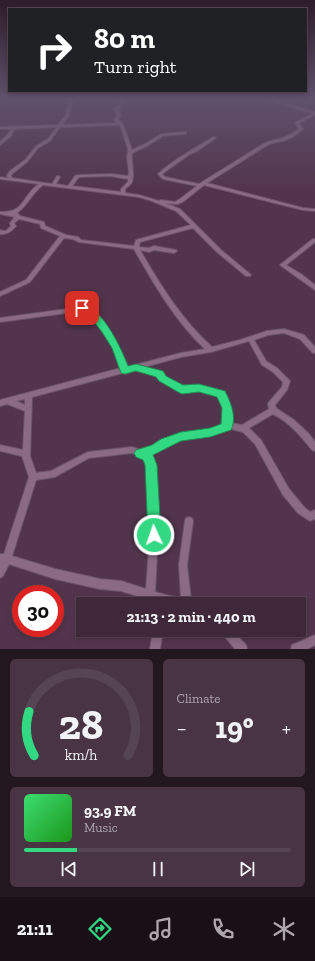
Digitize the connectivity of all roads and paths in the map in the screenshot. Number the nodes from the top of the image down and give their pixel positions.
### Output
1 (13, 129) edge
2 (57, 129) edge
3 (123, 129) edge
4 (301, 129) edge
5 (185, 133) dead end
6 (214, 138) dead end
7 (0, 144) edge
8 (130, 152) junction
9 (58, 177) dead end
10 (0, 178) edge
11 (131, 178) junction
12 (10, 179) junction
13 (42, 184) junction
14 (202, 184) junction
15 (53, 185) junction
16 (70, 186) junction
17 (123, 193) junction
18 (154, 200) junction
19 (176, 203) junction
20 (178, 210) junction
21 (315, 210) edge
22 (0, 213) edge
23 (17, 215) junction
24 (194, 226) junction
25 (0, 231) edge
26 (63, 236) junction
27 (315, 240) edge
28 (136, 248) junction
29 (174, 251) dead end
30 (248, 275) dead end
31 (315, 288) edge
32 (0, 294) edge
33 (0, 320) edge
34 (251, 339) junction
35 (211, 350) junction
36 (315, 351) edge
37 (136, 368) junction
38 (125, 370) junction
39 (29, 396) junction
40 (4, 402) edge
41 (27, 409) junction
42 (273, 410) junction
43 (227, 427) junction
44 (242, 429) junction
45 (0, 448) edge
46 (315, 448) edge
47 (140, 453) junction
48 (26, 454) junction
49 (33, 477) junction
50 (315, 514) edge
51 (189, 521) dead end
52 (3, 559) edge
53 (0, 573) edge
54 (150, 595) junction
55 (156, 597) edge
56 (186, 597) edge
57 (157, 637) edge
58 (231, 637) edge
59 (315, 640) edge
60 (155, 649) edge
61 (242, 649) edge
62 (296, 649) edge

1 - 7 street
2 - 12 street
3 - 8 street
4 - 14 street
5 - 8 street
6 - 14 street
8 - 11 street
9 - 15 street
10 - 12 street
11 - 16 street
11 - 17 street
12 - 13 street
13 - 15 street
13 - 23 street
14 - 19 street
14 - 21 street
15 - 16 street
16 - 17 street
17 - 18 street
18 - 19 street
18 - 20 street
19 - 20 street
20 - 24 street
22 - 23 street
23 - 25 street
23 - 26 street
24 - 28 street
24 - 30 street
26 - 28 street
26 - 32 street
27 - 31 street
28 - 29 street
28 - 35 street
33 - 38 street
34 - 35 street
34 - 36 street
34 - 42 street
35 - 37 street
37 - 38 street
37 - 43 street
38 - 39 street
39 - 40 street
39 - 41 street
40 - 41 street
41 - 48 street
42 - 44 street
42 - 46 street
43 - 44 street
43 - 47 street
44 - 50 street
45 - 48 street
47 - 49 street
47 - 54 street
48 - 49 street
49 - 52 street
51 - 56 street
52 - 53 street
52 - 54 street
54 - 55 street
57 - 60 street
58 - 61 street
59 - 62 street

